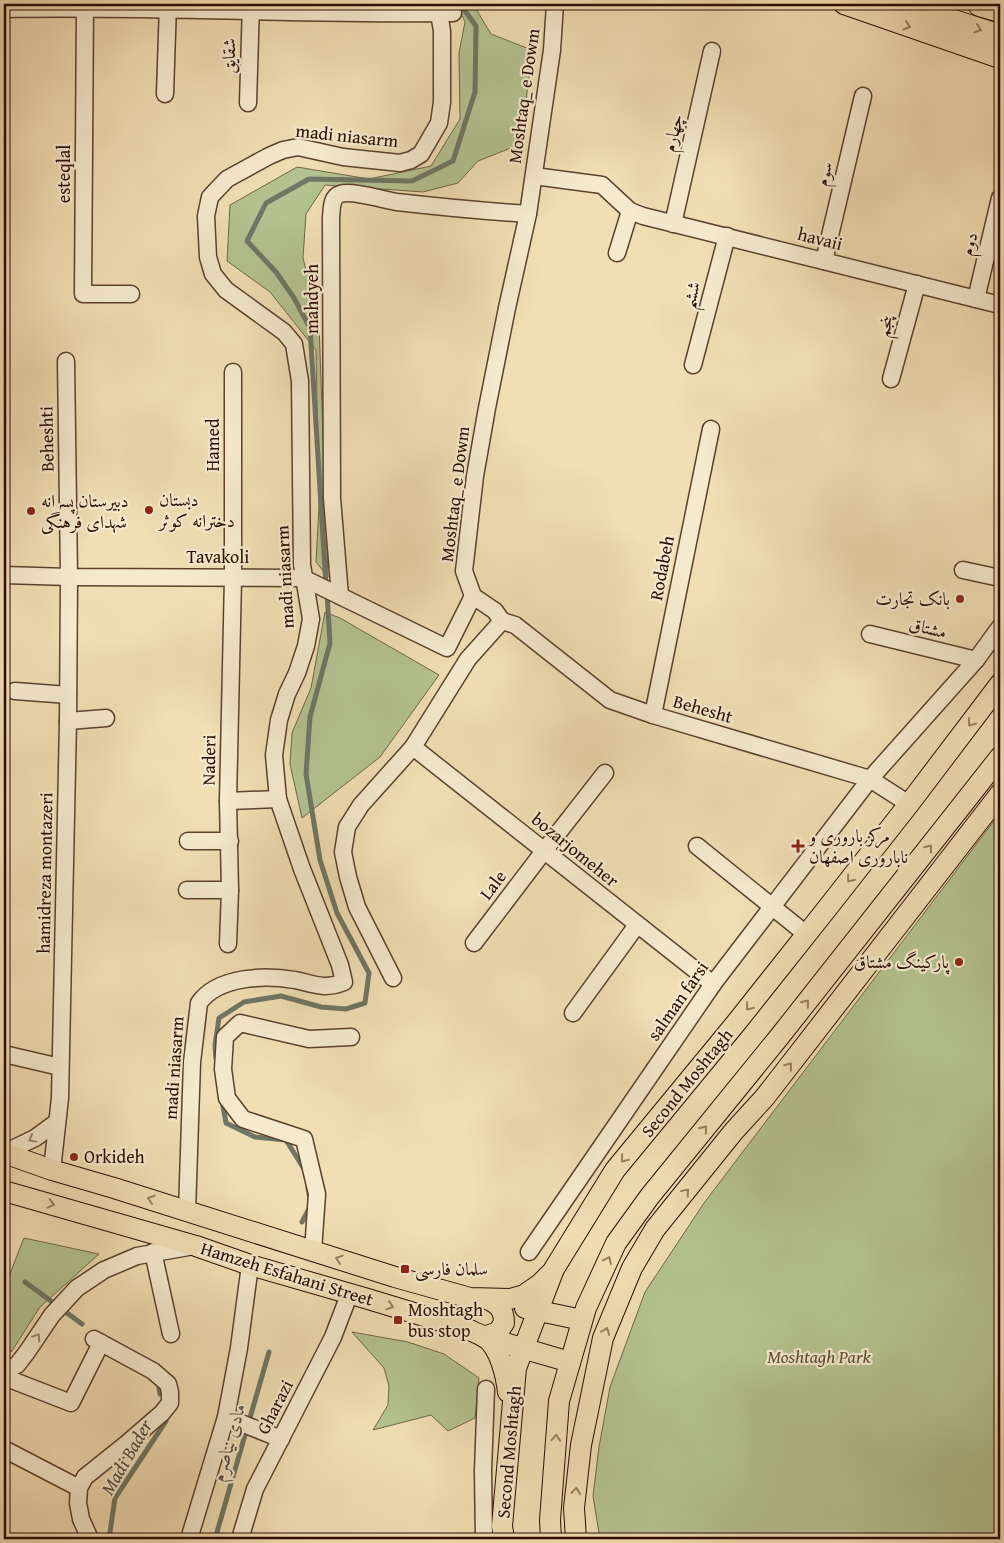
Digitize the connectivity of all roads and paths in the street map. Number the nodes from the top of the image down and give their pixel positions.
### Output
1 (419, 4) edge
2 (555, 4) edge
3 (844, 4) edge
4 (898, 4) edge
5 (980, 4) edge
6 (85, 6) edge
7 (168, 7) edge
8 (251, 7) edge
9 (4, 9) edge
10 (1000, 10) edge
11 (446, 13) junction
12 (1000, 37) edge
13 (712, 51) dead end
14 (1000, 58) edge
15 (165, 94) dead end
16 (863, 96) dead end
17 (248, 103) dead end
18 (534, 176) junction
19 (1000, 198) edge
20 (630, 211) junction
21 (528, 214) junction
22 (673, 224) junction
23 (727, 236) junction
24 (617, 253) dead end
25 (824, 261) junction
26 (917, 284) junction
27 (131, 294) dead end
28 (976, 299) junction
29 (1000, 306) edge
30 (66, 362) dead end
31 (692, 365) dead end
32 (233, 372) dead end
33 (891, 380) dead end
34 (711, 429) dead end
35 (963, 570) dead end
36 (4, 575) edge
37 (69, 577) junction
38 (233, 578) junction
39 (303, 578) junction
40 (1000, 578) edge
41 (340, 596) junction
42 (473, 596) junction
43 (502, 620) junction
44 (1000, 627) edge
45 (870, 634) dead end
46 (976, 660) junction
47 (1000, 684) edge
48 (15, 691) dead end
49 (68, 695) junction
50 (653, 716) junction
51 (106, 718) dead end
52 (68, 721) junction
53 (413, 747) junction
54 (1000, 757) edge
55 (605, 773) dead end
56 (870, 779) junction
57 (1000, 794) edge
58 (278, 799) junction
59 (228, 801) junction
60 (910, 804) junction
61 (188, 841) dead end
62 (230, 841) junction
63 (697, 846) dead end
64 (544, 851) junction
65 (187, 890) dead end
66 (230, 890) junction
67 (773, 908) junction
68 (637, 925) junction
69 (806, 934) junction
70 (474, 943) dead end
71 (228, 944) dead end
72 (393, 978) dead end
73 (713, 984) junction
74 (573, 1013) dead end
75 (351, 1037) dead end
76 (4, 1054) edge
77 (60, 1067) junction
78 (58, 1122) junction
79 (4, 1153) edge
80 (52, 1170) junction
81 (4, 1190) edge
82 (187, 1211) junction
83 (196, 1246) junction
84 (313, 1251) junction
85 (153, 1252) junction
86 (529, 1252) dead end
87 (250, 1265) junction
88 (554, 1269) junction
89 (348, 1294) junction
90 (487, 1299) junction
91 (538, 1310) junction
92 (582, 1320) junction
93 (171, 1334) dead end
94 (484, 1337) junction
95 (524, 1348) junction
96 (570, 1362) junction
97 (4, 1370) edge
98 (4, 1377) edge
99 (486, 1389) dead end
100 (226, 1418) junction
101 (511, 1419) junction
102 (282, 1439) junction
103 (6, 1455) edge
104 (79, 1488) junction
105 (90, 1539) edge
106 (189, 1539) edge
107 (240, 1539) edge
108 (484, 1539) edge
109 (504, 1539) edge
110 (551, 1539) edge
111 (576, 1539) edge

1 - 11 street
2 - 18 street, Moshtaq_ e Dowm
3 -> 14 main road
4 -> 12 highway
5 - 10 highway
6 - 7 street
6 - 9 street
6 - 27 street, esteqlal
7 - 8 street
7 - 15 street
8 - 11 street
8 - 17 street, شقایق
11 - 39 street, madi niasarm
13 - 22 street, چهارم
16 - 25 street, سوم
18 - 20 street, havaii
18 - 21 street, Moshtaq_ e Dowm
19 - 28 street, دوم
20 - 22 street, havaii
20 - 24 street
21 - 41 street, mahdyeh
21 - 42 street, Moshtaq_ e Dowm
22 - 23 street, havaii
23 - 25 street, havaii
23 - 31 street, ششم
25 - 26 street, havaii
26 - 28 street, havaii
26 - 33 street, پنجم
28 - 29 street, havaii
30 - 37 street, Beheshti
32 - 38 street, Hamed
34 - 50 street, Rodabeh
35 - 40 street
36 - 37 street, Tavakoli
37 - 38 street, Tavakoli
37 - 49 street, hamidreza montazeri
38 - 39 street, Tavakoli
38 - 59 street, Naderi
39 - 41 street, Tavakoli
39 - 58 street, madi niasarm
41 - 42 street, Tavakoli
42 - 43 street
43 - 50 street, Behesht
43 - 53 street
44 - 46 street, salman farsi
45 - 46 street, مشتاق
46 - 56 street, salman farsi
47 -> 60 main road, Second Moshtagh
48 - 49 street
49 - 52 street, hamidreza montazeri
50 - 56 street, Behesht
51 - 52 street
52 - 77 street, hamidreza montazeri
53 - 64 street, bozarjomeher
53 - 72 street
92 -> 54 main road
55 - 64 street, Lale
56 - 60 street, Behesht
56 - 67 street, salman farsi
111 -> 57 main road
58 - 59 street
58 - 82 street, madi niasarm
59 - 62 street, Naderi
60 -> 69 main road, Second Moshtagh
61 - 62 street
62 - 66 street, Naderi
63 - 67 street
64 - 68 street, bozarjomeher
64 - 70 street, Lale
65 - 66 street
66 - 71 street, Naderi
67 - 69 street
67 - 73 street, salman farsi
68 - 73 street, bozarjomeher
68 - 74 street
69 -> 88 main road, Second Moshtagh
73 - 86 street, salman farsi
75 - 84 street
76 - 77 street
77 - 78 street, hamidreza montazeri
78 -> 79 street
78 - 80 street, hamidreza montazeri
79 - 80 main road, Hamzeh Esfahani Street
82 -> 80 main road, Hamzeh Esfahani Street
81 -> 83 main road, Hamzeh Esfahani Street
82 - 84 main road, Hamzeh Esfahani Street
83 - 85 street
83 - 87 main road, Hamzeh Esfahani Street
90 -> 84 main road, Hamzeh Esfahani Street
85 - 93 street
97 -> 85 street
87 - 89 main road, Hamzeh Esfahani Street
87 - 100 street
88 - 90 main road, Hamzeh Esfahani Street
88 - 91 main road, Second Moshtagh
89 -> 94 main road, Hamzeh Esfahani Street
89 - 102 street, Gharazi
90 - 91 main road
90 - 94 main road
91 - 92 main road
91 - 95 main road, Second Moshtagh
92 - 96 main road
94 - 95 main road, Hamzeh Esfahani Street
94 - 101 main road
95 - 96 main road, Hamzeh Esfahani Street
95 - 101 main road, Second Moshtagh
110 -> 96 main road
98 - 104 street
99 - 108 street
100 - 102 street
100 - 106 street
101 - 109 main road, Second Moshtagh
102 - 107 street, Gharazi
103 - 104 street
104 - 105 street

